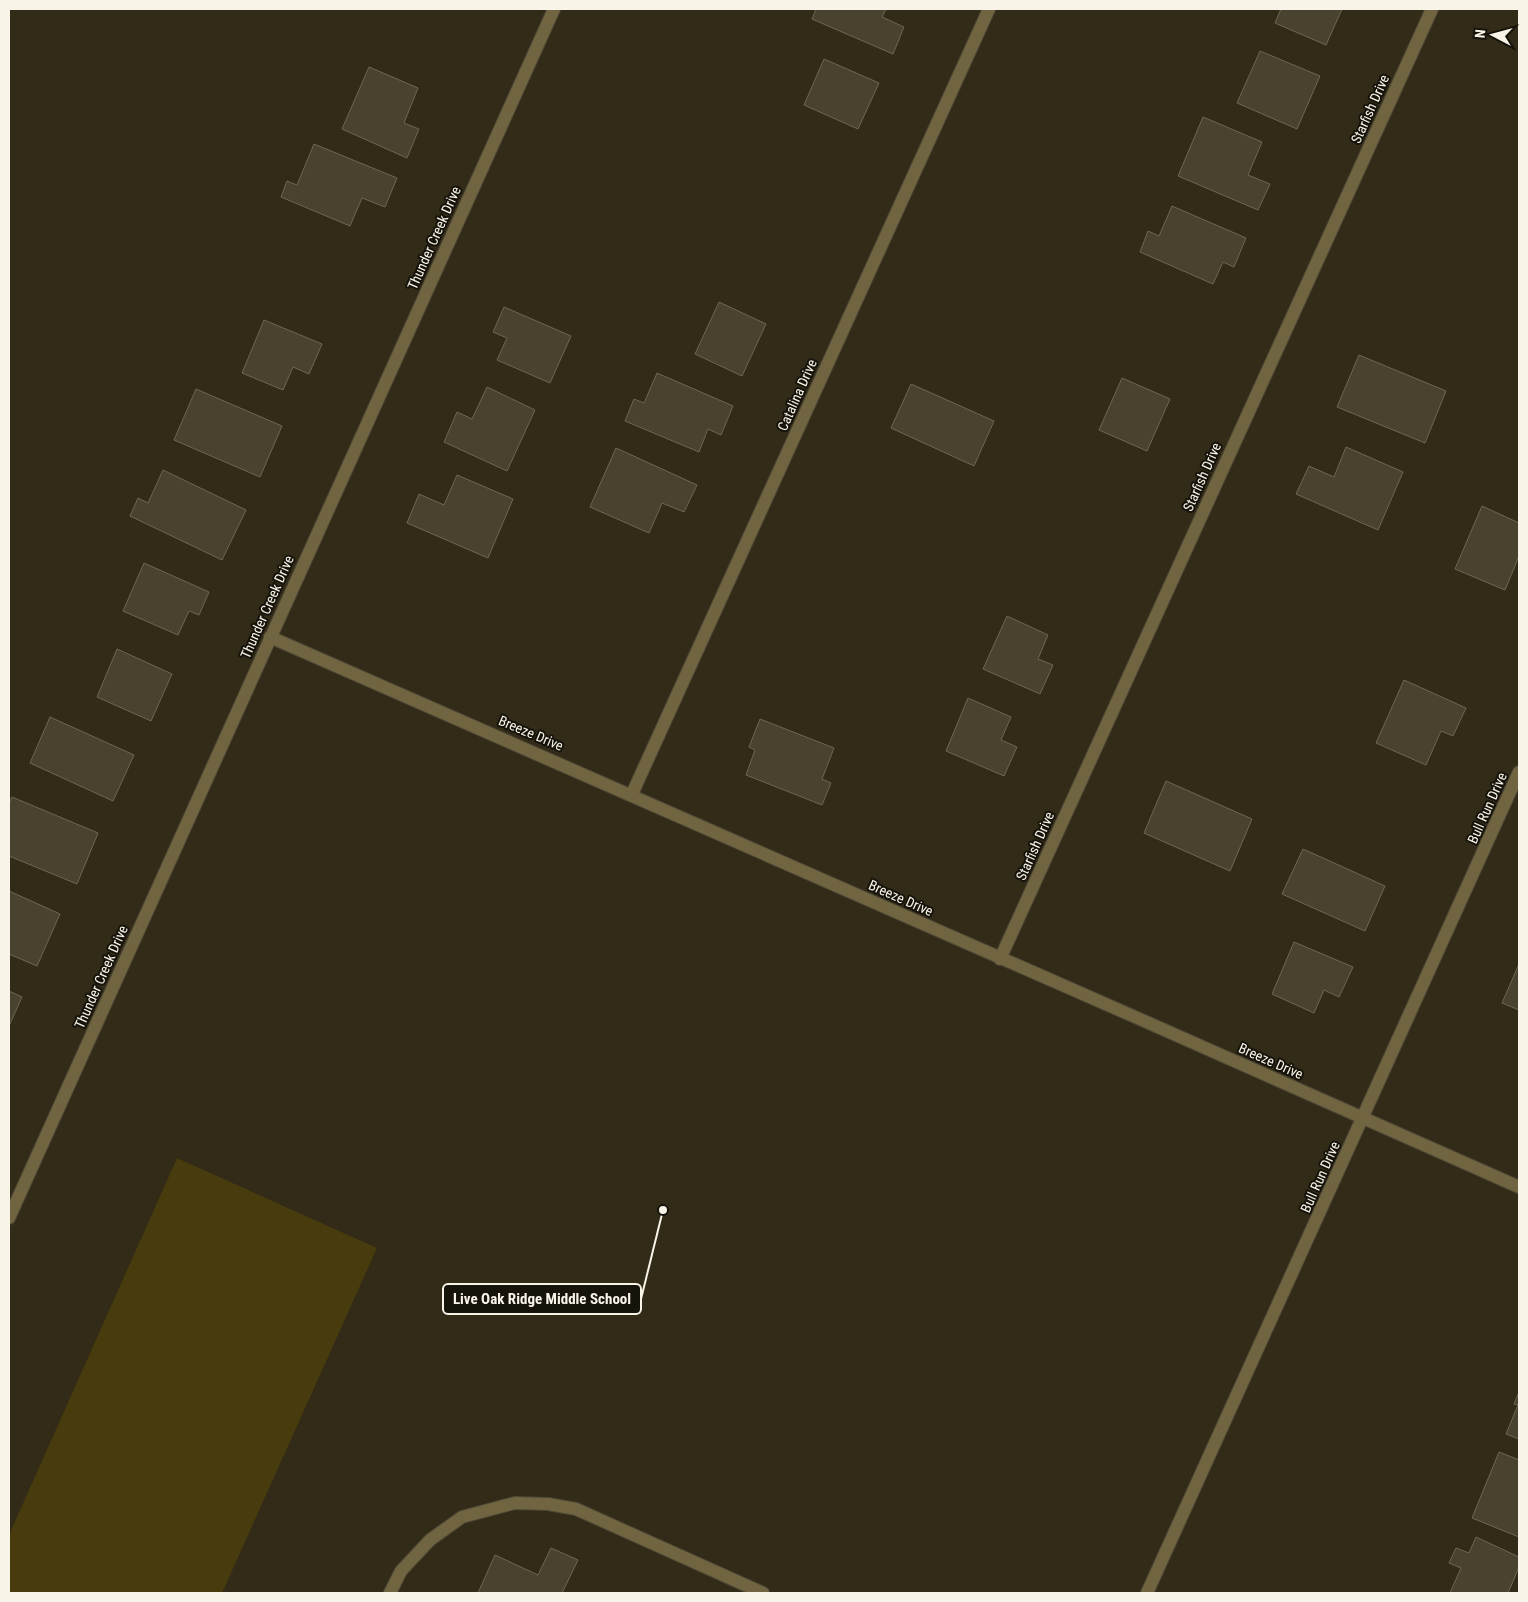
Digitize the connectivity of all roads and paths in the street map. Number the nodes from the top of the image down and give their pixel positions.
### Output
1 (554, 9) edge
2 (989, 9) edge
3 (1432, 9) edge
4 (270, 637) junction
5 (1519, 772) edge
6 (632, 794) junction
7 (1000, 958) junction
8 (1363, 1118) junction
9 (1519, 1187) edge
10 (9, 1218) edge
11 (390, 1593) edge
12 (762, 1593) edge
13 (1147, 1593) edge

1 - 4 street, Thunder Creek Drive
2 - 6 street, Catalina Drive
3 - 7 street, Starfish Drive
4 - 6 street, Breeze Drive
4 - 10 street, Thunder Creek Drive
5 - 8 street, Bull Run Drive
6 - 7 street, Breeze Drive
7 - 8 street, Breeze Drive
8 - 9 street, Breeze Drive
8 - 13 street, Bull Run Drive
11 - 12 street

